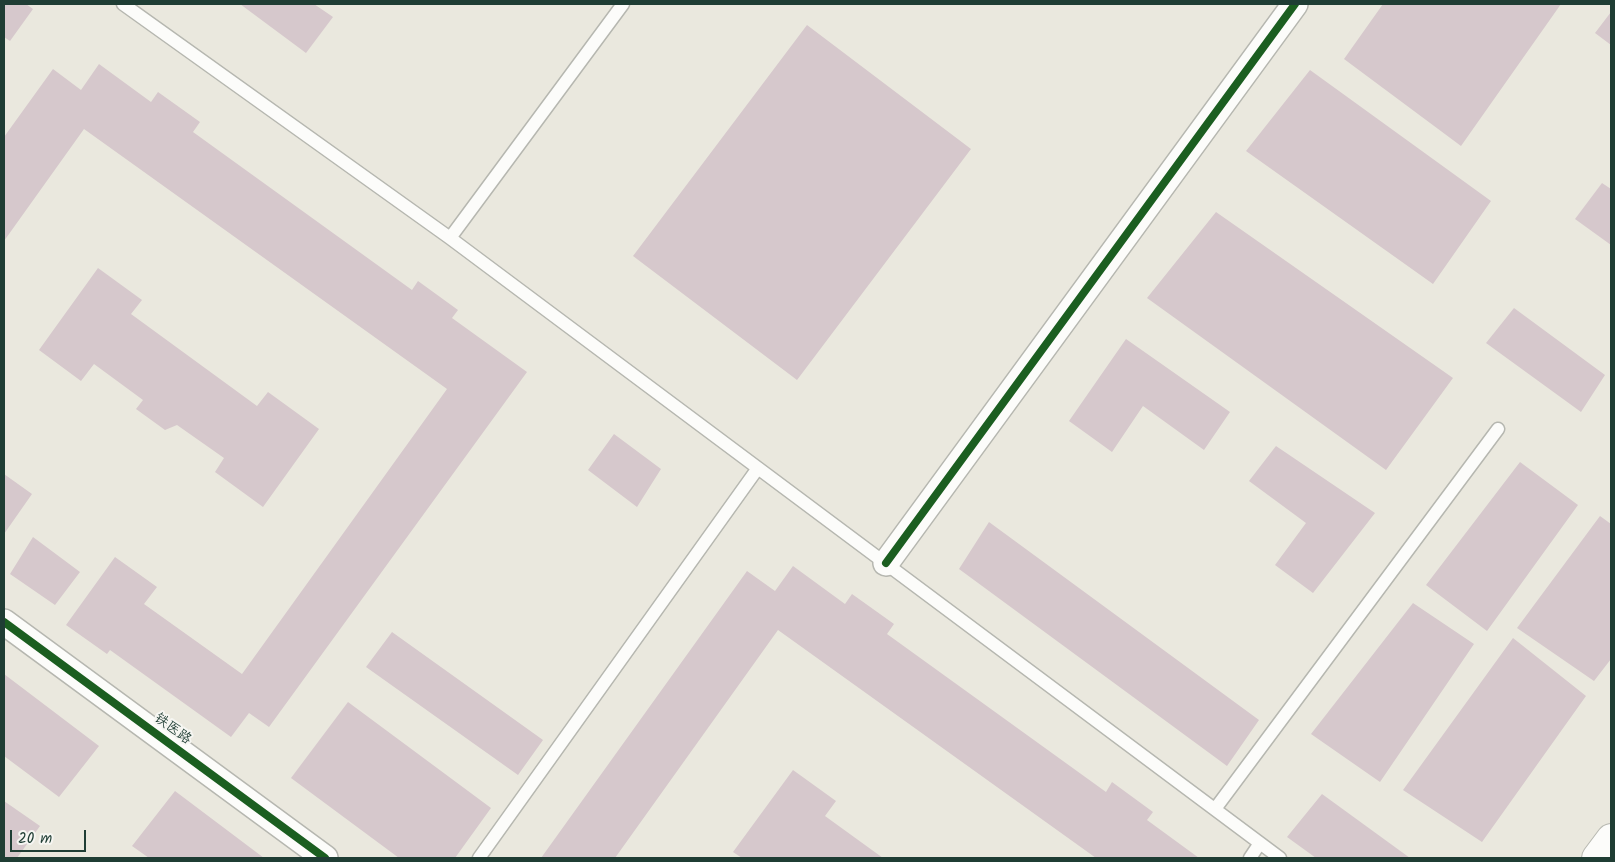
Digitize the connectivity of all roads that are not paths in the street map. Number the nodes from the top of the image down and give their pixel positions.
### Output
1 (123, 4) edge
2 (623, 4) edge
3 (1295, 4) edge
4 (450, 238) junction
5 (1498, 428) dead end
6 (758, 468) junction
7 (886, 563) junction
8 (4, 622) edge
9 (1215, 810) junction
10 (1611, 838) edge
11 (1260, 843) junction
12 (325, 858) edge
13 (479, 858) edge
14 (1250, 858) edge
15 (1280, 858) edge
16 (1596, 858) edge

1 - 4 lane
2 - 4 lane
3 - 7 street
4 - 6 lane
5 - 9 lane
6 - 7 lane
6 - 13 lane
7 - 9 lane
8 - 12 street, 铁医路
9 - 11 lane
10 - 16 street
11 - 14 lane
11 - 15 lane

